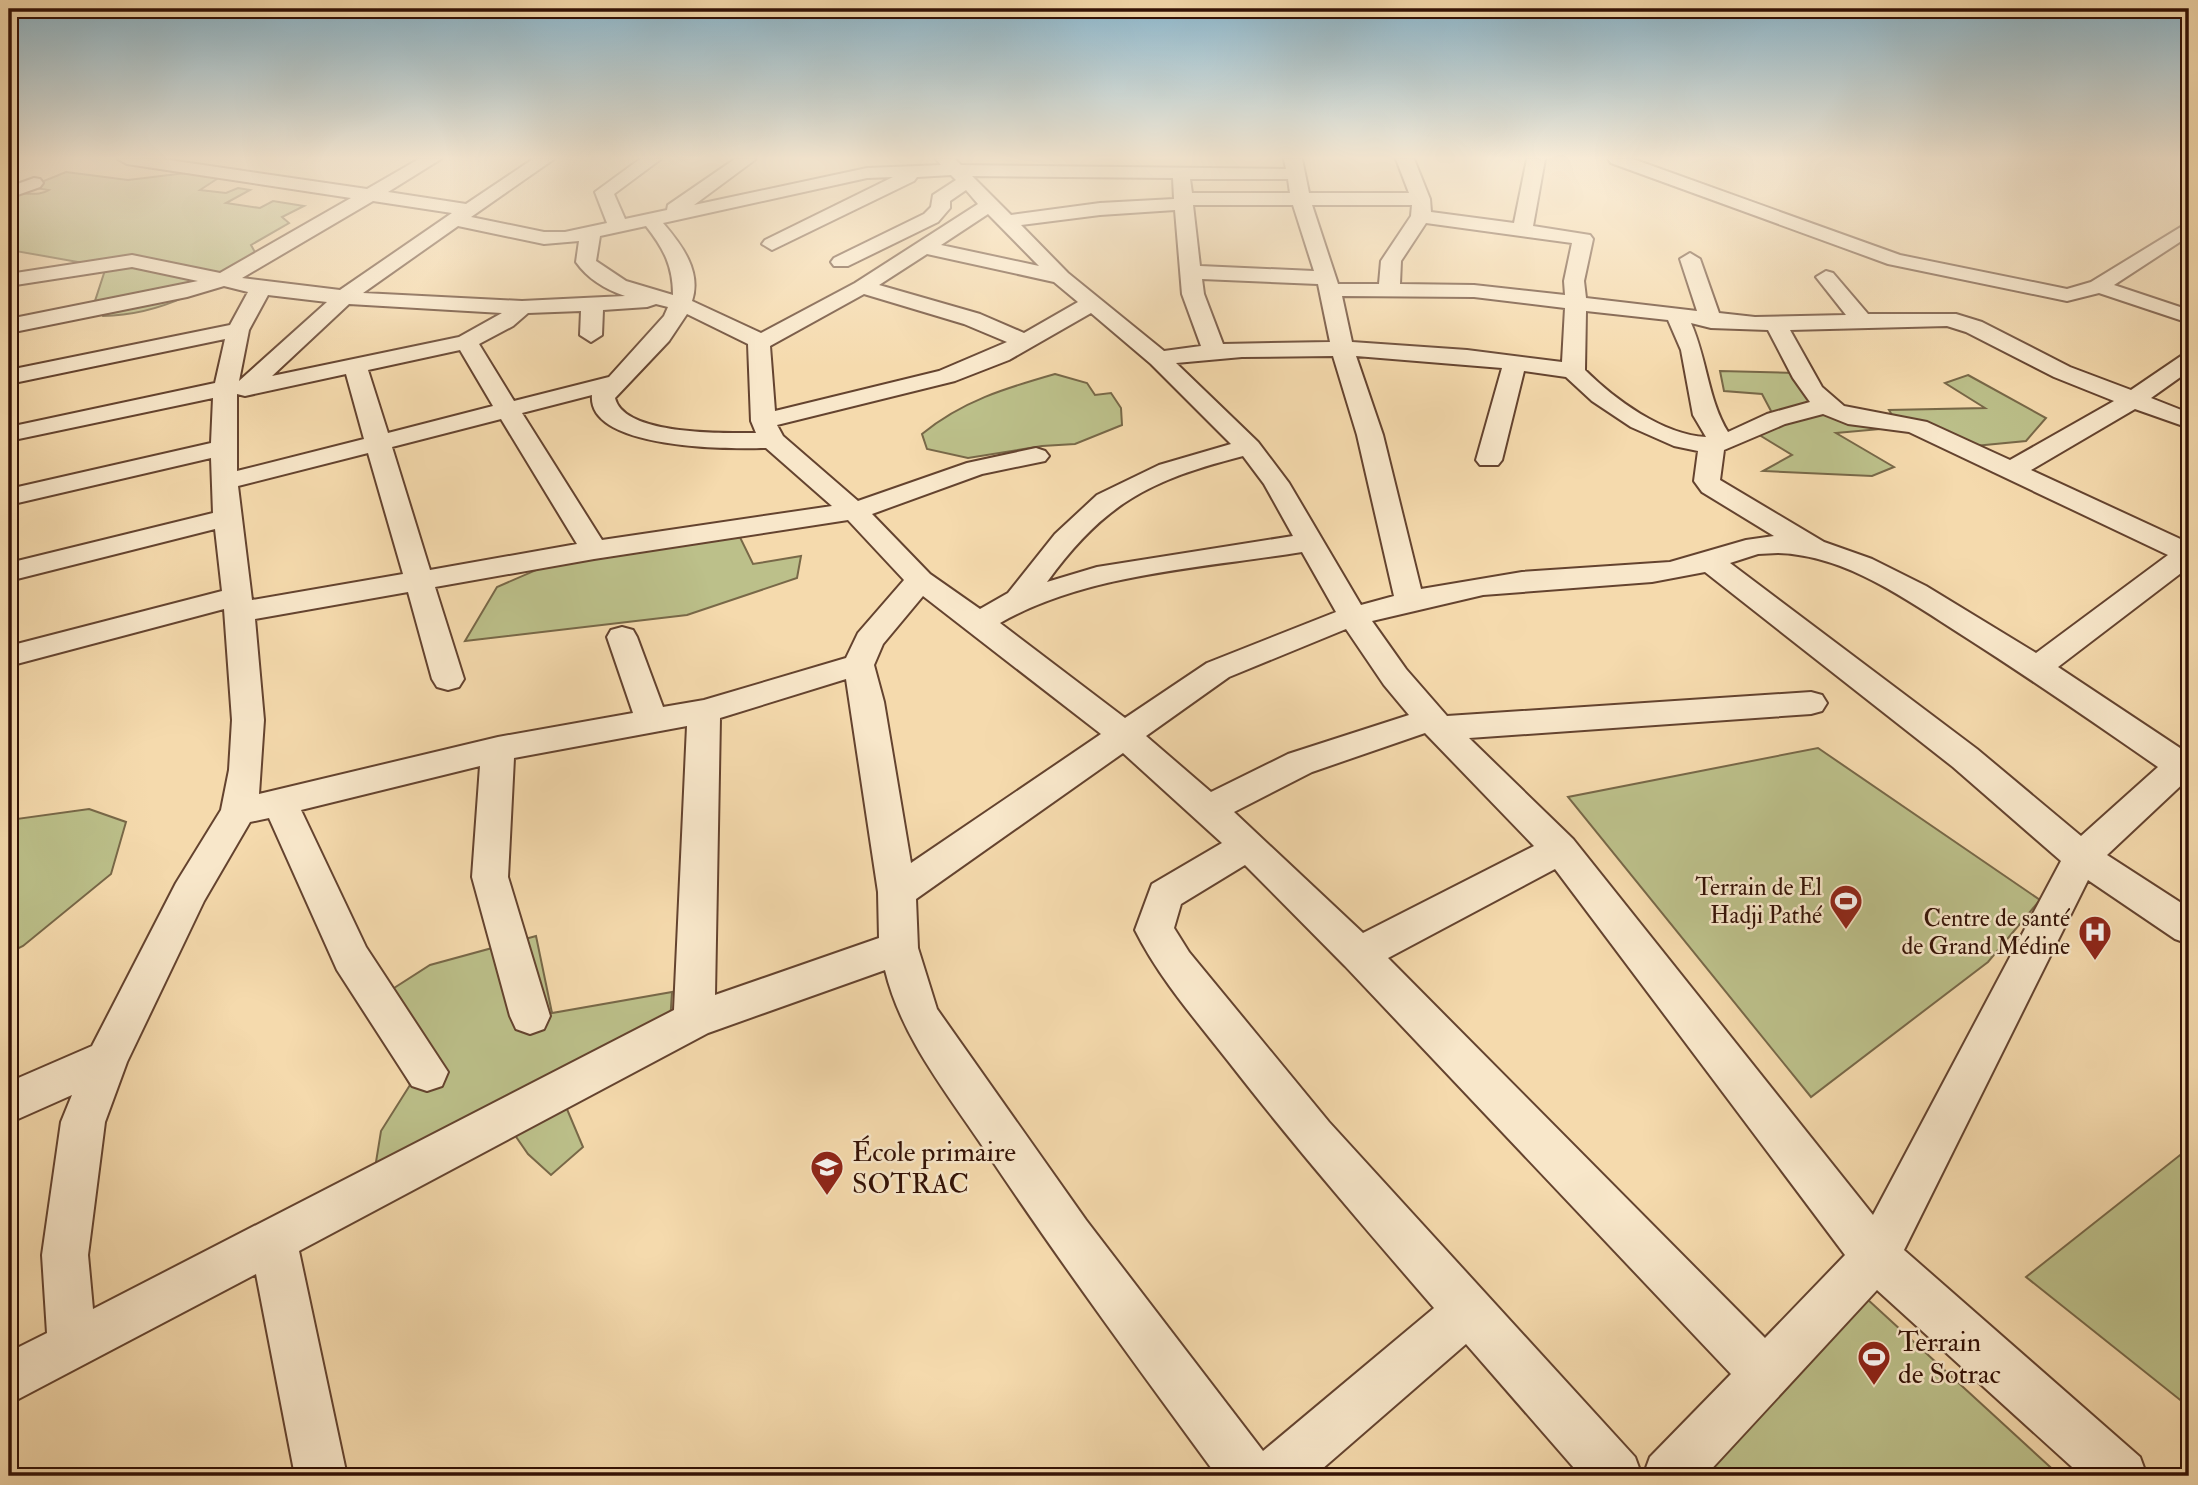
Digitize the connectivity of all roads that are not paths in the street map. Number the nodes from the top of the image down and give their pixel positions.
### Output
1 (313, 228) edge
2 (443, 228) edge
3 (509, 228) edge
4 (616, 228) edge
5 (663, 228) edge
6 (804, 228) edge
7 (910, 228) edge
8 (953, 228) edge
9 (1013, 228) edge
10 (1186, 228) edge
11 (1310, 228) edge
12 (1409, 228) edge
13 (1520, 228) edge
14 (1811, 228) edge
15 (2189, 228) edge
16 (1523, 229) joint
17 (604, 231) junction
18 (772, 244) dead end
19 (924, 247) junction
20 (1690, 259) dead end
21 (841, 262) dead end
22 (1190, 272) junction
23 (1061, 277) junction
24 (1826, 277) dead end
25 (9, 280) edge
26 (223, 280) junction
27 (1328, 284) junction
28 (2098, 286) junction
29 (862, 287) junction
30 (261, 288) junction
31 (1389, 288) junction
32 (343, 298) junction
33 (511, 302) junction
34 (671, 303) junction
35 (1092, 303) junction
36 (1576, 303) junction
37 (592, 305) junction
38 (1677, 317) junction
39 (2189, 317) edge
40 (48, 318) junction
41 (1711, 321) junction
42 (1863, 322) junction
43 (1776, 325) junction
44 (9, 326) edge
45 (238, 330) junction
46 (591, 335) dead end
47 (1024, 341) junction
48 (466, 342) junction
49 (759, 343) junction
50 (1342, 348) junction
51 (1214, 350) junction
52 (1159, 359) junction
53 (2189, 361) edge
54 (1515, 362) junction
55 (355, 365) junction
56 (38, 371) junction
57 (1573, 371) junction
58 (9, 377) edge
59 (617, 382) junction
60 (232, 390) junction
61 (2133, 400) junction
62 (1826, 406) junction
63 (508, 410) junction
64 (2189, 421) edge
65 (767, 430) junction
66 (9, 434) edge
67 (377, 443) junction
68 (1717, 444) junction
69 (1249, 447) junction
70 (1035, 456) dead end
71 (1489, 460) dead end
72 (224, 465) junction
73 (2010, 471) junction
74 (9, 497) edge
75 (854, 511) junction
76 (227, 518) junction
77 (1310, 542) junction
78 (2184, 546) edge
79 (1814, 548) junction
80 (594, 550) junction
81 (1710, 562) junction
82 (9, 572) edge
83 (420, 579) junction
84 (920, 580) junction
85 (1018, 600) junction
86 (1410, 602) junction
87 (238, 604) junction
88 (1354, 618) junction
89 (979, 622) junction
90 (622, 638) dead end
91 (9, 656) edge
92 (858, 665) junction
93 (2037, 668) junction
94 (448, 679) dead end
95 (1811, 703) dead end
96 (704, 711) junction
97 (652, 721) junction
98 (1435, 723) junction
99 (1123, 734) junction
100 (498, 749) junction
101 (2185, 762) edge
102 (281, 803) junction
103 (1209, 809) junction
104 (238, 812) junction
105 (1248, 845) junction
106 (1560, 849) junction
107 (2081, 857) junction
108 (897, 891) junction
109 (2189, 928) edge
110 (900, 948) junction
111 (1359, 954) junction
112 (530, 1016) dead end
113 (694, 1020) junction
114 (107, 1059) junction
115 (427, 1072) dead end
116 (9, 1103) edge
117 (273, 1240) junction
118 (1876, 1257) junction
119 (1468, 1311) junction
120 (72, 1345) junction
121 (1765, 1374) junction
122 (9, 1378) edge
123 (321, 1476) edge
124 (1249, 1476) edge
125 (1274, 1476) edge
126 (1616, 1476) edge
127 (1669, 1476) edge
128 (2121, 1476) edge

1 - 26 street
2 - 32 street
3 - 17 street
4 - 17 street
5 - 34 street
6 - 18 street
7 - 21 street
8 - 19 street
9 - 23 street
10 - 22 street
11 - 27 street
12 - 31 street
13 - 16 street
14 - 28 street
15 - 28 street
16 - 36 street
17 - 34 street
19 - 23 street
19 - 29 street
20 - 41 street
22 - 27 street
22 - 51 street
23 - 35 street
24 - 42 street
25 - 26 street
26 - 30 street
26 - 40 street
27 - 31 street
27 - 50 street
28 - 39 street
29 - 47 street
29 - 49 street
30 - 32 street
30 - 45 street
31 - 36 street
32 - 33 street
32 - 60 street
33 - 37 street
33 - 48 street
34 - 37 street
34 - 49 street
34 - 59 street
35 - 47 street
35 - 52 street
36 - 38 street
36 - 57 street
37 - 46 street
38 - 41 street
38 - 68 street
40 - 44 street
40 - 56 street
41 - 43 street
42 - 43 street
42 - 61 street
43 - 62 street
45 - 56 street
45 - 60 street
47 - 65 street
48 - 55 street
48 - 63 street
49 - 65 street
50 - 51 street
50 - 54 street
50 - 86 street
51 - 52 street
52 - 69 street
53 - 61 street
54 - 57 street
54 - 71 street
55 - 60 street
55 - 67 street
56 - 58 street
57 - 68 street
59 - 63 street
59 - 65 street
60 - 66 street
60 - 72 street
61 - 64 street
61 - 73 street
62 - 68 street
62 - 73 street
63 - 67 street
63 - 80 street
65 - 75 street
67 - 72 street
67 - 83 street
68 - 79 street
69 - 77 street
69 - 85 street
70 - 75 street
72 - 74 street
72 - 76 street
73 - 78 street
75 - 80 street
75 - 84 street
76 - 82 street
76 - 87 street
77 - 85 street
77 - 88 street
78 - 93 street
79 - 81 street
79 - 93 street
80 - 83 street
81 - 86 street
81 - 107 street
83 - 87 street
83 - 94 street
84 - 89 street
84 - 92 street
85 - 89 street
86 - 88 street
87 - 91 street
87 - 104 street
88 - 98 street
88 - 99 street
89 - 99 street
90 - 97 street
92 - 96 street
92 - 108 street
93 - 101 street
95 - 98 street
96 - 97 street
96 - 113 street
97 - 100 street
98 - 103 street
98 - 106 street
99 - 103 street
99 - 108 street
100 - 102 street
100 - 112 street
101 - 107 street
102 - 104 street
102 - 115 street
103 - 105 street
104 - 114 street
105 - 111 street
105 - 119 street
106 - 111 street
106 - 118 street
107 - 109 street
107 - 118 street
108 - 110 street
110 - 113 street
110 - 124 street
111 - 121 street
113 - 117 street
114 - 116 street
114 - 120 street
117 - 120 street
117 - 123 street
118 - 121 street
118 - 128 street
119 - 125 street
119 - 126 street
120 - 122 street
121 - 127 street

